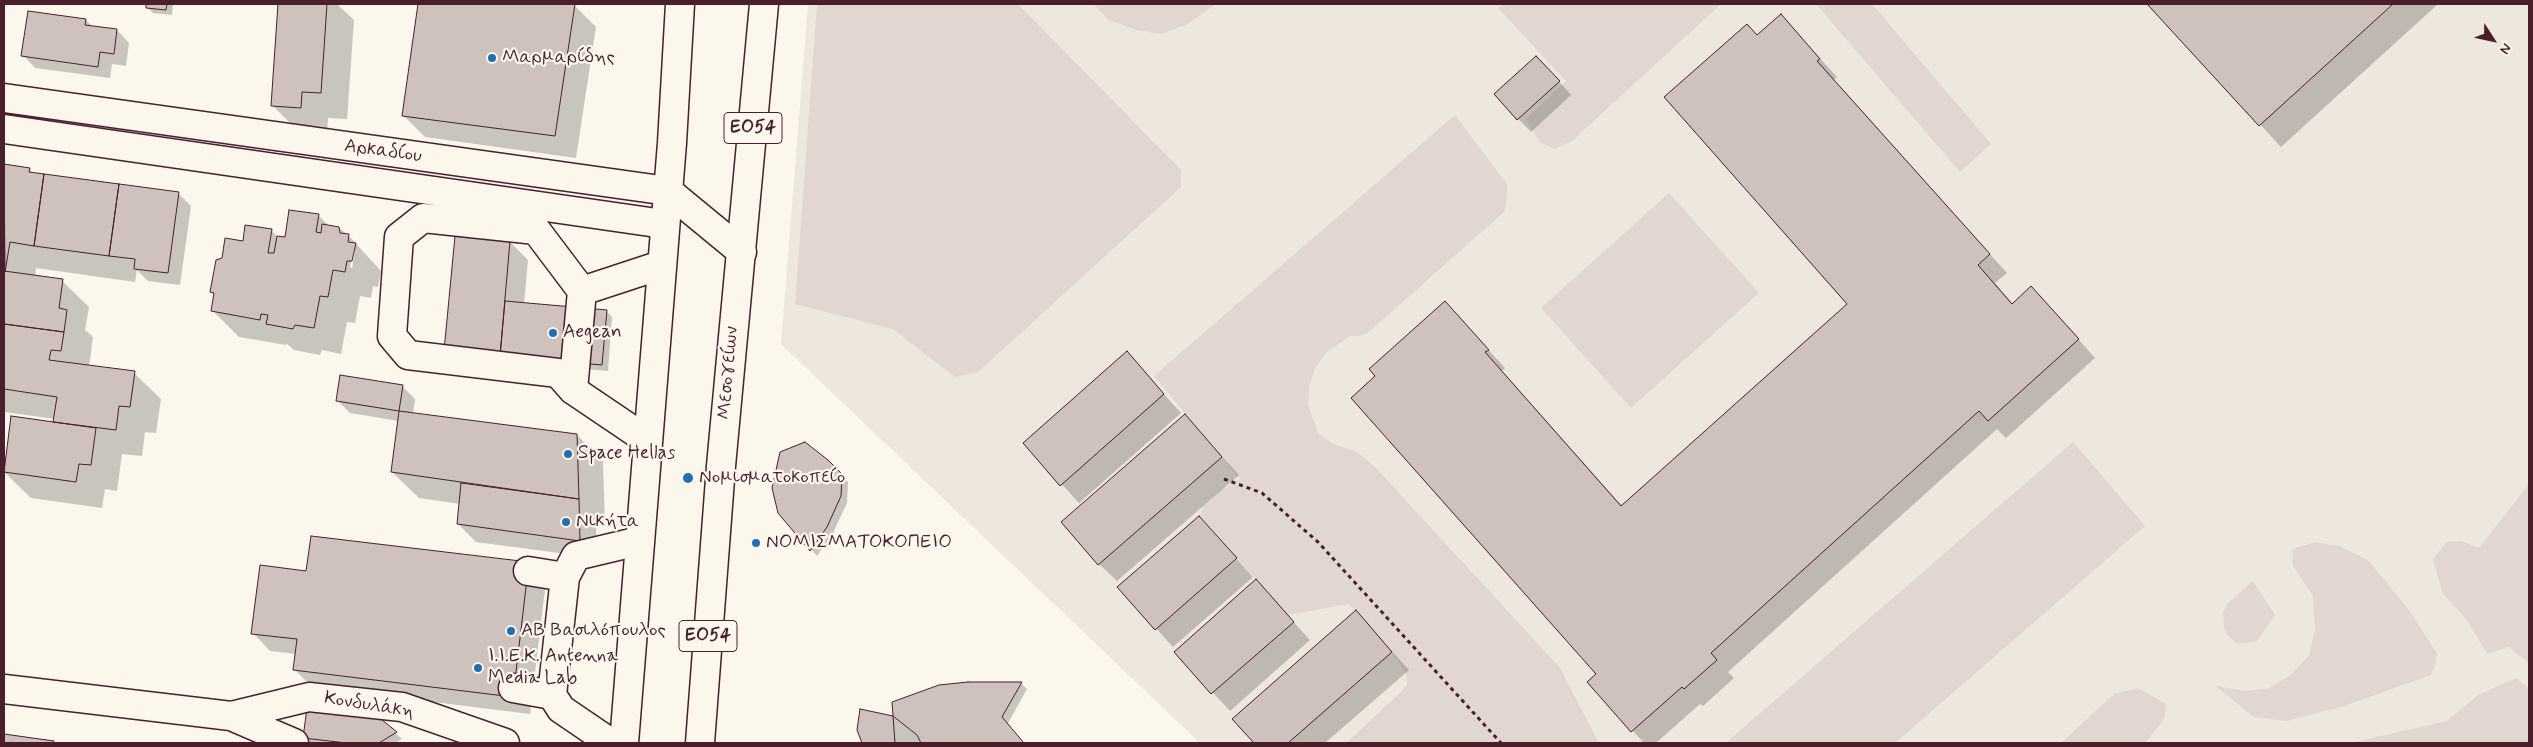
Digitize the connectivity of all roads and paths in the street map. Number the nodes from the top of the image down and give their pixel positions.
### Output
1 (680, 4) edge
2 (764, 4) edge
3 (4, 98) edge
4 (4, 129) edge
5 (668, 191) junction
6 (664, 224) junction
7 (742, 252) junction
8 (661, 265) junction
9 (582, 291) junction
10 (573, 390) junction
11 (647, 440) junction
12 (1224, 479) dead end
13 (639, 541) junction
14 (528, 571) dead end
15 (565, 577) junction
16 (514, 688) dead end
17 (4, 689) edge
18 (552, 695) junction
19 (231, 716) junction
20 (294, 743) edge
21 (505, 743) edge
22 (611, 743) edge
23 (624, 743) edge
24 (700, 743) edge
25 (1501, 743) edge

1 - 5 street
2 - 7 street, Μεσογείων / ΕΟ54
3 - 5 street, Αρκαδίου
4 - 6 street, Αρκαδίου
5 - 6 street
5 - 7 street
6 - 8 street
7 - 24 street, Μεσογείων / ΕΟ54
8 - 9 street
8 - 11 street
9 - 10 street
9 - 10 street
10 - 11 street
11 - 13 street
12 - 25 path
13 - 15 street
13 - 23 street
14 - 15 street
15 - 18 street
16 - 18 street
17 - 19 street, Κονδυλάκη
18 - 22 street
19 - 20 street, Κονδυλάκη
19 - 21 street, Κονδυλάκη

